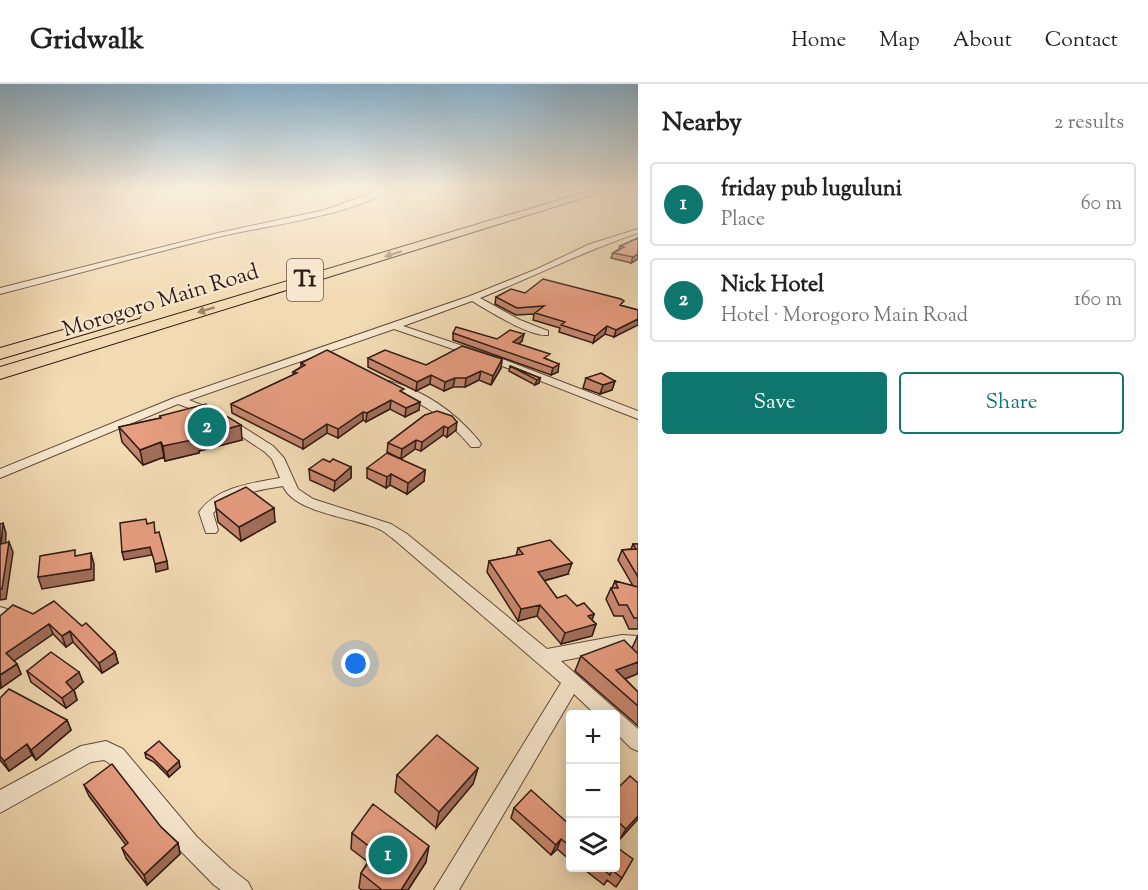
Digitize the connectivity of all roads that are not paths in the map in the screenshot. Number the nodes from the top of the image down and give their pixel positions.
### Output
1 (257, 226) edge
2 (438, 226) edge
3 (486, 226) edge
4 (638, 231) edge
5 (271, 275) dead end
6 (528, 276) junction
7 (544, 281) edge
8 (0, 291) edge
9 (473, 298) junction
10 (147, 311) dead end
11 (394, 326) junction
12 (545, 333) dead end
13 (322, 351) junction
14 (0, 354) edge
15 (342, 358) edge
16 (0, 373) edge
17 (377, 378) edge
18 (178, 400) junction
19 (638, 415) edge
20 (475, 444) dead end
21 (0, 474) edge
22 (286, 482) junction
23 (211, 530) dead end
24 (638, 643) edge
25 (545, 657) junction
26 (572, 681) junction
27 (604, 710) edge
28 (620, 726) edge
29 (638, 742) edge
30 (0, 802) edge
31 (240, 890) edge
32 (446, 890) edge

1 - 8 street
2 - 5 highway, Morogoro Main Road / T1
3 -> 16 highway, Morogoro Main Road / T1
4 - 6 street
6 - 7 street
6 - 9 street
9 - 11 street
9 - 12 street
10 - 14 highway, Morogoro Main Road
11 - 13 street
11 - 19 street
13 - 15 street
13 - 18 street
17 - 20 street
18 - 21 street
18 - 22 street
22 - 23 street
22 - 25 street
24 - 25 street
25 - 26 street
26 - 27 street
26 - 32 street
28 - 29 street
30 - 31 street

